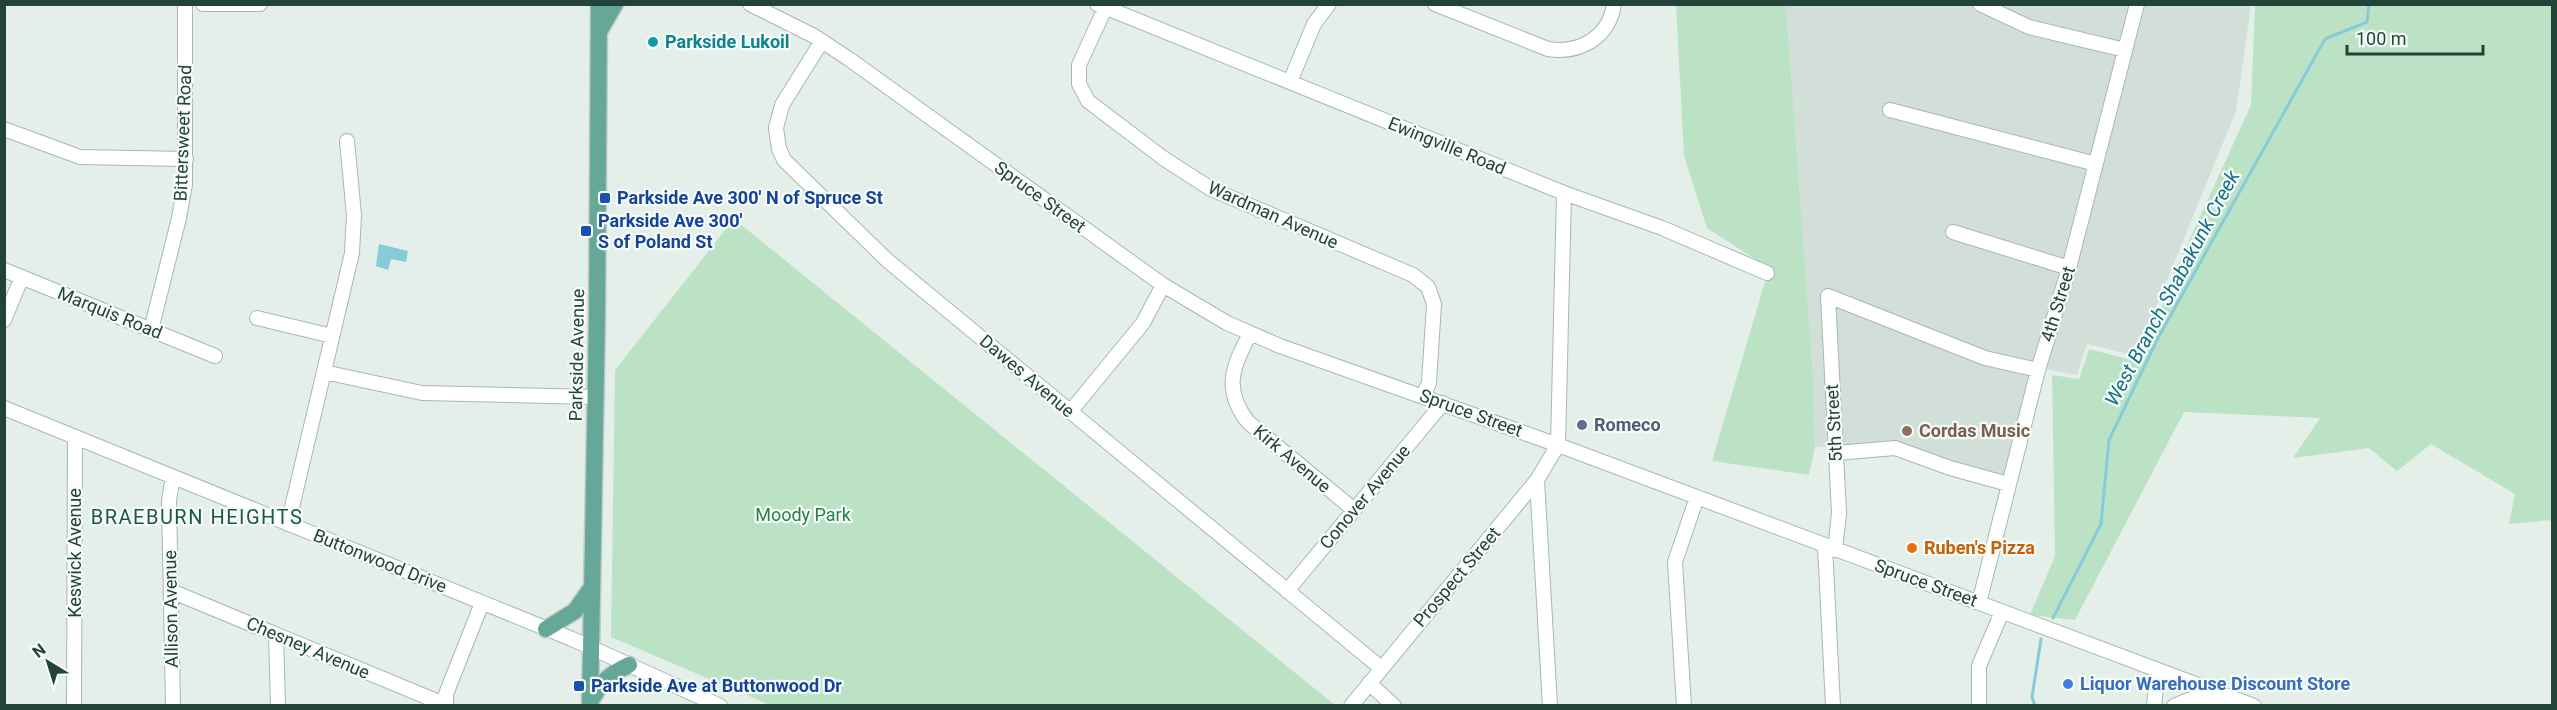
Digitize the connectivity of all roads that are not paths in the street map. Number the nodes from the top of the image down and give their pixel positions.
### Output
1 (185, 4) edge
2 (203, 4) edge
3 (260, 4) edge
4 (599, 4) edge
5 (615, 4) edge
6 (750, 4) edge
7 (1329, 4) edge
8 (1435, 4) edge
9 (1614, 4) edge
10 (1980, 4) edge
11 (2137, 4) edge
12 (1103, 6) edge
13 (599, 33) junction
14 (822, 41) junction
15 (2125, 50) junction
16 (1290, 82) junction
17 (1890, 110) dead end
18 (4, 129) edge
19 (347, 141) dead end
20 (186, 159) junction
21 (2096, 164) junction
22 (1564, 193) junction
23 (1953, 232) dead end
24 (2069, 268) junction
25 (4, 270) edge
26 (1767, 273) dead end
27 (22, 277) junction
28 (1163, 285) junction
29 (257, 318) dead end
30 (4, 320) edge
31 (151, 330) junction
32 (1250, 334) junction
33 (332, 336) junction
34 (215, 356) dead end
35 (2038, 370) junction
36 (324, 372) junction
37 (1423, 396) junction
38 (595, 397) junction
39 (1443, 403) junction
40 (4, 408) edge
41 (1070, 412) junction
42 (75, 437) junction
43 (1558, 445) junction
44 (1836, 453) junction
45 (174, 477) junction
46 (1537, 480) junction
47 (2008, 484) junction
48 (1697, 497) junction
49 (1354, 510) junction
50 (288, 524) junction
51 (1830, 548) junction
52 (592, 587) junction
53 (171, 591) junction
54 (1287, 591) junction
55 (483, 603) junction
56 (1979, 603) junction
57 (2002, 612) junction
58 (546, 629) junction
59 (276, 635) junction
60 (591, 648) junction
61 (629, 665) junction
62 (1381, 668) junction
63 (2158, 670) junction
64 (1369, 683) junction
65 (2240, 700) junction
66 (590, 704) edge
67 (74, 705) edge
68 (173, 705) edge
69 (278, 705) edge
70 (446, 705) edge
71 (720, 705) edge
72 (1351, 705) edge
73 (1394, 705) edge
74 (1550, 705) edge
75 (1684, 705) edge
76 (1833, 705) edge
77 (1979, 705) edge
78 (2154, 705) edge
79 (2175, 705) edge
80 (2254, 705) edge

1 - 20 street, Bittersweet Road
2 - 3 street
4 - 13 main road, Parkside Avenue
5 - 13 main road
6 - 14 street, Spruce Street
7 - 16 street
8 - 9 street
10 - 15 street
11 - 15 street, 4th Street
12 - 16 street, Ewingville Road
12 - 37 street, Wardman Avenue
13 - 38 main road, Parkside Avenue
14 - 28 street, Spruce Street
14 - 41 street, Dawes Avenue
15 - 21 street, 4th Street
16 - 22 street, Ewingville Road
17 - 21 street
18 - 20 street
19 - 33 street
20 - 31 street, Bittersweet Road
21 - 24 street, 4th Street
22 - 26 street, Ewingville Road
22 - 43 street
23 - 24 street
24 - 35 street, 4th Street
25 - 27 street, Marquis Road
27 - 30 street
27 - 31 street, Marquis Road
28 - 32 street, Spruce Street
28 - 41 street
29 - 33 street
31 - 34 street, Marquis Road
32 - 37 street, Spruce Street
32 - 49 street, Kirk Avenue
33 - 36 street
35 - 44 street, 5th Street
35 - 47 street, 4th Street
36 - 38 street
36 - 50 street
37 - 39 street, Spruce Street
38 - 52 main road, Parkside Avenue
39 - 43 street, Spruce Street
39 - 49 street, Conover Avenue
40 - 42 street, Buttonwood Drive
41 - 54 street, Dawes Avenue
42 - 45 street, Buttonwood Drive
42 - 67 street, Keswick Avenue
43 - 46 street, Prospect Street
43 - 48 street, Spruce Street
44 - 47 street
44 - 51 street, 5th Street
45 - 50 street, Buttonwood Drive
45 - 53 street, Allison Avenue
46 - 62 street, Prospect Street
46 - 74 street
47 - 56 street, 4th Street
48 - 51 street, Spruce Street
48 - 75 street
49 - 54 street, Conover Avenue
50 - 55 street, Buttonwood Drive
51 - 56 street, Spruce Street
51 - 76 street, 5th Street
52 - 58 main road
52 - 60 main road, Parkside Avenue
53 - 59 street, Chesney Avenue
53 - 68 street, Allison Avenue
54 - 62 street, Dawes Avenue
55 - 58 street, Buttonwood Drive
55 - 70 street
56 - 57 street, Spruce Street
57 - 63 street, Spruce Street
57 - 77 street
58 - 60 street, Buttonwood Drive
59 - 69 street
59 - 70 street, Chesney Avenue
60 - 61 street, Buttonwood Drive
60 - 66 main road, Parkside Avenue
61 - 66 main road
61 - 71 street, Buttonwood Drive
62 - 64 street, Prospect Street
63 - 65 street, Spruce Street
63 - 78 street
64 - 72 street, Prospect Street
64 - 73 street
65 - 79 street
65 - 80 street, Spruce Street

